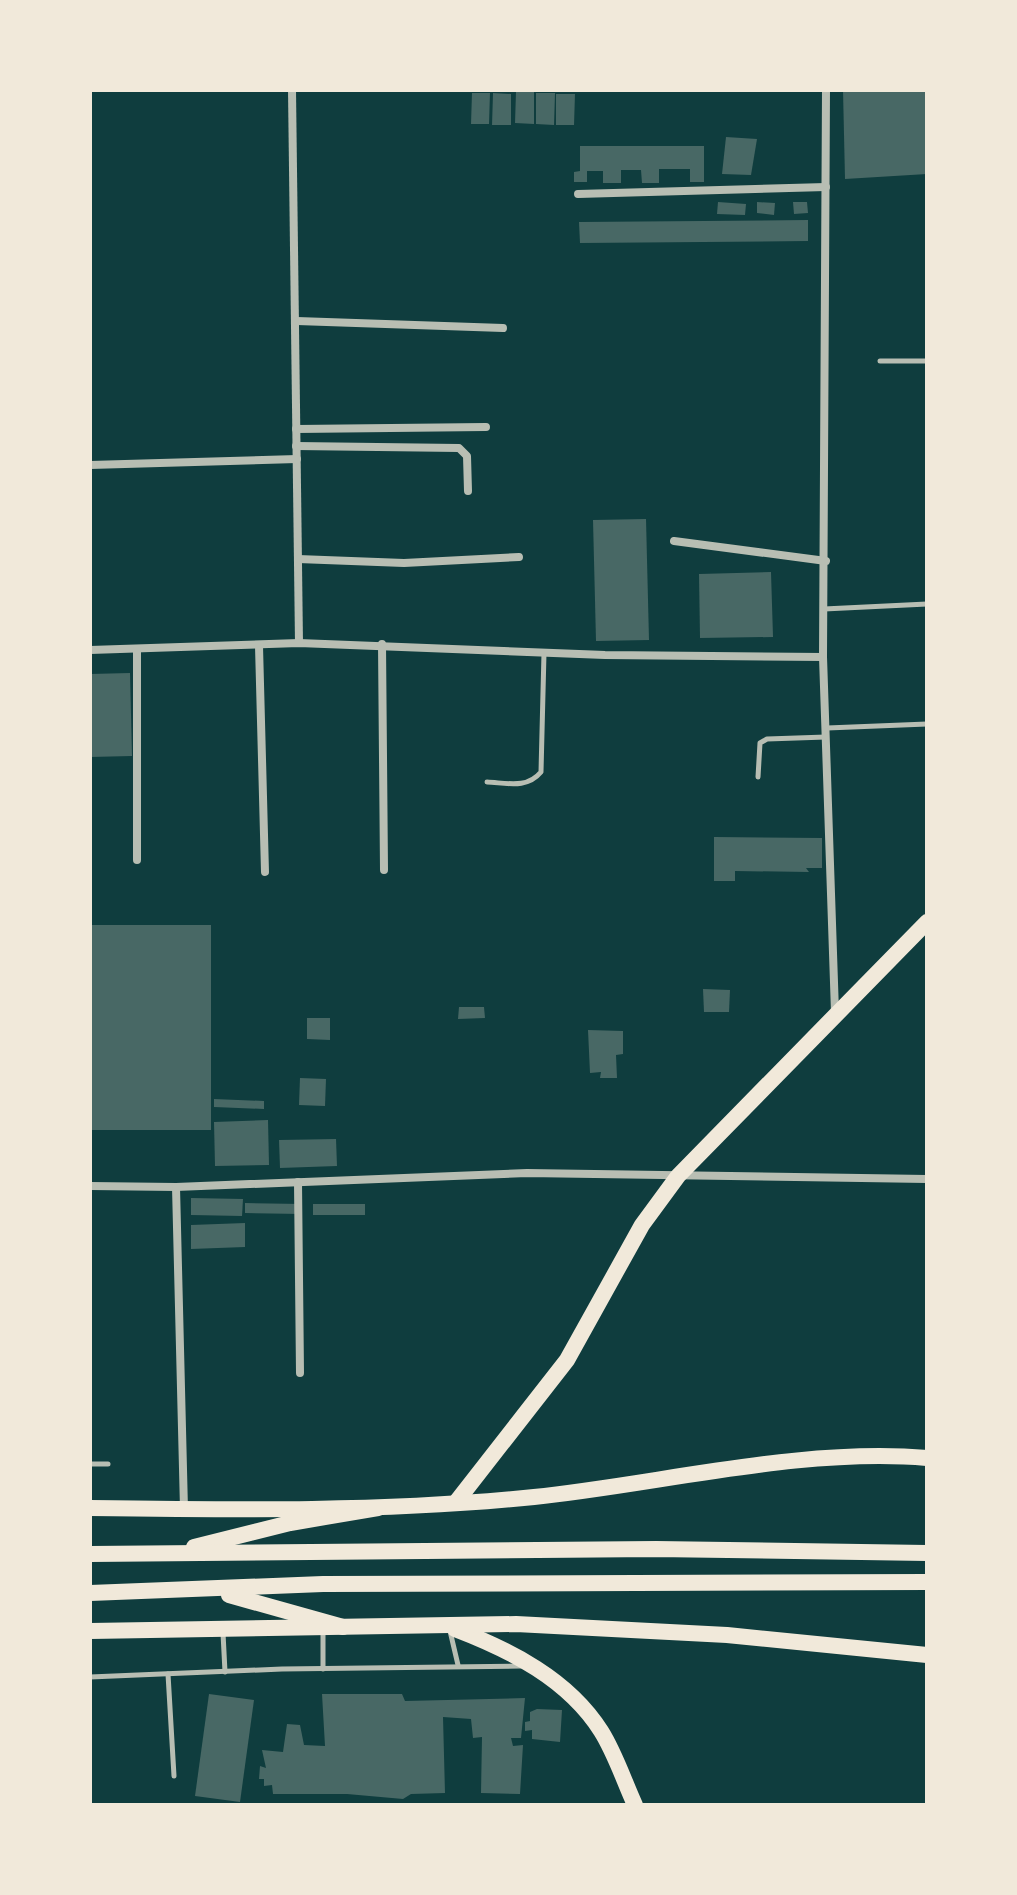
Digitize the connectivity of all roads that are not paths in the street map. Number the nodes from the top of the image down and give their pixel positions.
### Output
1 (292, 90) edge
2 (826, 90) edge
3 (826, 187) junction
4 (578, 194) dead end
5 (297, 321) junction
6 (503, 328) dead end
7 (880, 361) dead end
8 (927, 361) edge
9 (486, 427) dead end
10 (296, 429) junction
11 (296, 446) junction
12 (297, 459) junction
13 (90, 465) edge
14 (468, 491) dead end
15 (674, 541) dead end
16 (519, 557) dead end
17 (298, 559) junction
18 (826, 561) junction
19 (927, 604) edge
20 (824, 609) junction
21 (299, 643) junction
22 (382, 644) junction
23 (259, 646) junction
24 (137, 649) junction
25 (90, 650) edge
26 (544, 652) junction
27 (823, 657) junction
28 (927, 724) edge
29 (827, 732) junction
30 (758, 777) dead end
31 (487, 782) dead end
32 (137, 860) dead end
33 (384, 870) dead end
34 (265, 872) dead end
35 (927, 922) edge
36 (835, 1012) junction
37 (678, 1176) junction
38 (927, 1179) edge
39 (298, 1182) junction
40 (90, 1186) edge
41 (176, 1187) junction
42 (300, 1373) dead end
43 (927, 1458) edge
44 (90, 1464) edge
45 (108, 1464) dead end
46 (457, 1501) junction
47 (90, 1508) edge
48 (378, 1508) junction
49 (184, 1509) junction
50 (169, 1553) junction
51 (927, 1553) edge
52 (90, 1554) edge
53 (927, 1582) edge
54 (214, 1591) junction
55 (90, 1593) edge
56 (449, 1626) junction
57 (323, 1627) junction
58 (343, 1627) junction
59 (223, 1629) junction
60 (90, 1631) edge
61 (927, 1655) edge
62 (458, 1665) junction
63 (533, 1666) junction
64 (323, 1669) junction
65 (225, 1672) junction
66 (168, 1674) junction
67 (90, 1677) edge
68 (174, 1776) dead end
69 (635, 1805) edge

1 - 5 street
2 - 3 street
3 - 4 street
3 - 18 street
5 - 6 street
5 - 10 street
7 - 8 lane
9 - 10 street
10 - 11 street
11 - 12 street
11 - 14 street
12 - 13 street
12 - 17 street
15 - 18 street
16 - 17 street
17 - 21 street
18 - 20 street
19 - 20 lane
20 - 27 street
21 - 22 street
21 - 23 street
22 - 26 street
22 - 33 street
23 - 24 street
23 - 34 street
24 - 25 street
24 - 32 street
26 - 27 street
26 - 31 lane
27 - 29 street
28 - 29 lane
29 - 30 lane
29 - 36 street
35 - 36 main road
36 - 37 main road
37 - 38 street
37 - 39 street
37 - 46 main road
39 - 41 street
39 - 42 street
40 - 41 street
41 - 49 street
43 - 46 main road
44 - 45 lane
46 - 48 main road
47 - 49 main road
48 - 49 main road
48 - 50 main road
50 - 51 main road
50 - 52 main road
53 - 54 main road
54 - 55 main road
54 - 58 main road
56 - 58 main road
56 - 61 main road
56 - 62 lane
56 - 63 main road
57 - 58 main road
57 - 59 main road
57 - 64 lane
59 - 60 main road
59 - 65 lane
62 - 63 lane
62 - 64 lane
63 - 69 main road
64 - 65 lane
65 - 66 lane
66 - 67 lane
66 - 68 lane

